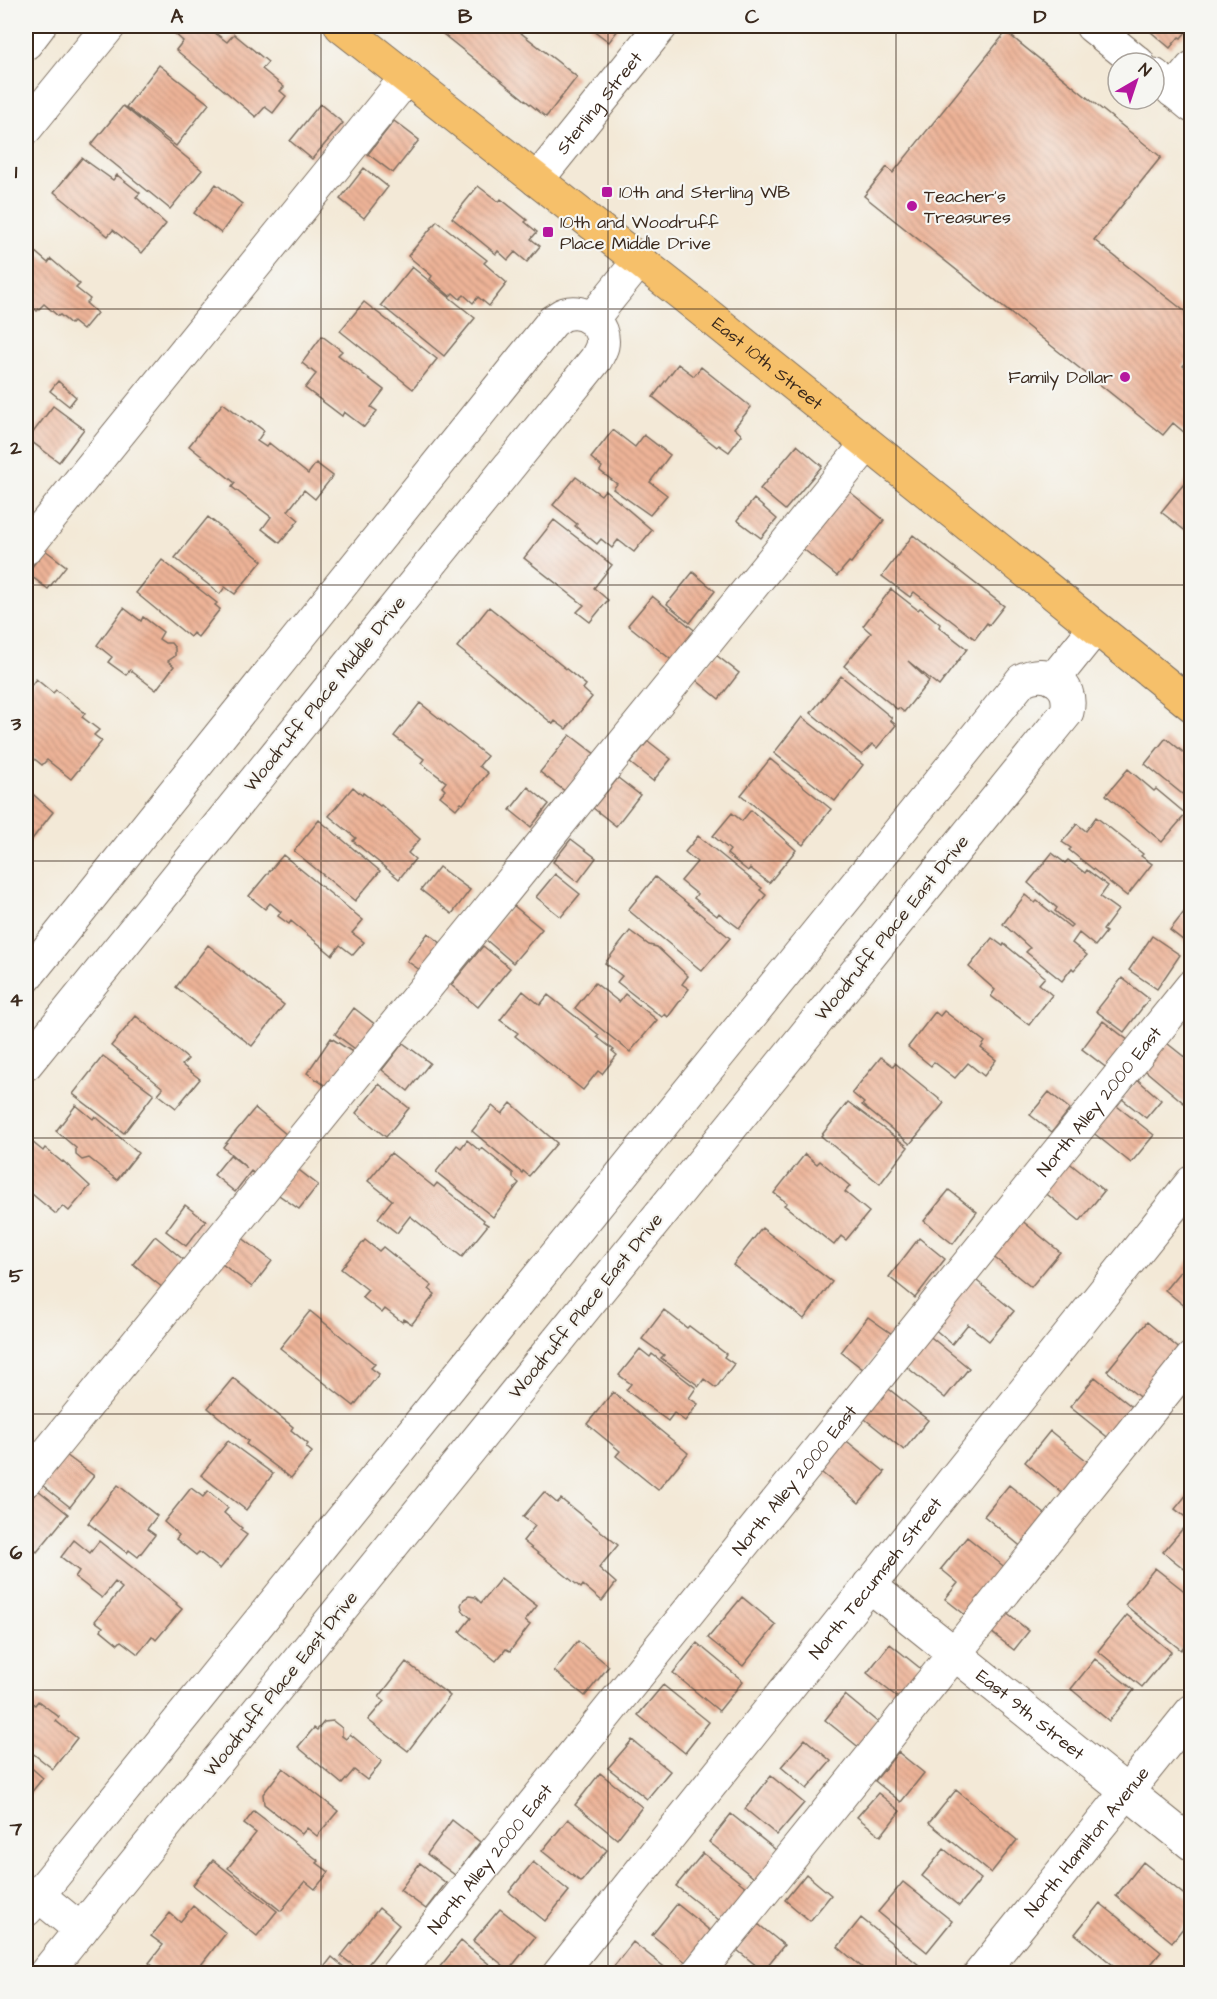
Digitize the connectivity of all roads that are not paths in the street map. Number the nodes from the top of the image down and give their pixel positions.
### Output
1 (39, 26) edge
2 (109, 26) edge
3 (343, 26) edge
4 (661, 26) edge
5 (1092, 26) edge
6 (26, 43) edge
7 (1123, 51) edge
8 (407, 77) junction
9 (26, 128) edge
10 (537, 180) junction
11 (639, 261) junction
12 (592, 319) junction
13 (867, 444) junction
14 (26, 549) edge
15 (1095, 628) junction
16 (1054, 679) junction
17 (1191, 705) edge
18 (26, 977) edge
19 (1191, 986) edge
20 (26, 1064) edge
21 (1191, 1182) edge
22 (1189, 1368) edge
23 (26, 1480) edge
24 (869, 1585) junction
25 (954, 1653) junction
26 (1191, 1712) edge
27 (1126, 1792) junction
28 (1191, 1844) edge
29 (32, 1902) edge
30 (81, 1930) junction
31 (45, 1974) edge
32 (397, 1974) edge
33 (559, 1974) edge
34 (697, 1974) edge
35 (980, 1974) edge

1 - 6 street
2 - 9 street
3 - 8 main road, East 10th Street
4 - 10 street, Sterling Street
5 - 7 street
8 - 10 main road, East 10th Street
8 - 14 street
10 - 11 main road, East 10th Street
11 - 12 street
11 - 13 main road, East 10th Street
12 - 18 street
12 - 20 street, Woodruff Place Middle Drive
13 - 15 main road, East 10th Street
13 - 23 street
15 - 16 street
15 - 17 main road, East 10th Street
16 - 29 street
16 - 30 street, Woodruff Place East Drive
19 - 32 street, North Alley 2000 East
21 - 24 street, North Tecumseh Street
22 - 25 street
24 - 25 street, East 9th Street
24 - 33 street, North Tecumseh Street
25 - 27 street, East 9th Street
25 - 34 street
26 - 27 street, North Hamilton Avenue
27 - 28 street, East 9th Street
27 - 35 street, North Hamilton Avenue
29 - 30 street
30 - 31 street, Woodruff Place East Drive

